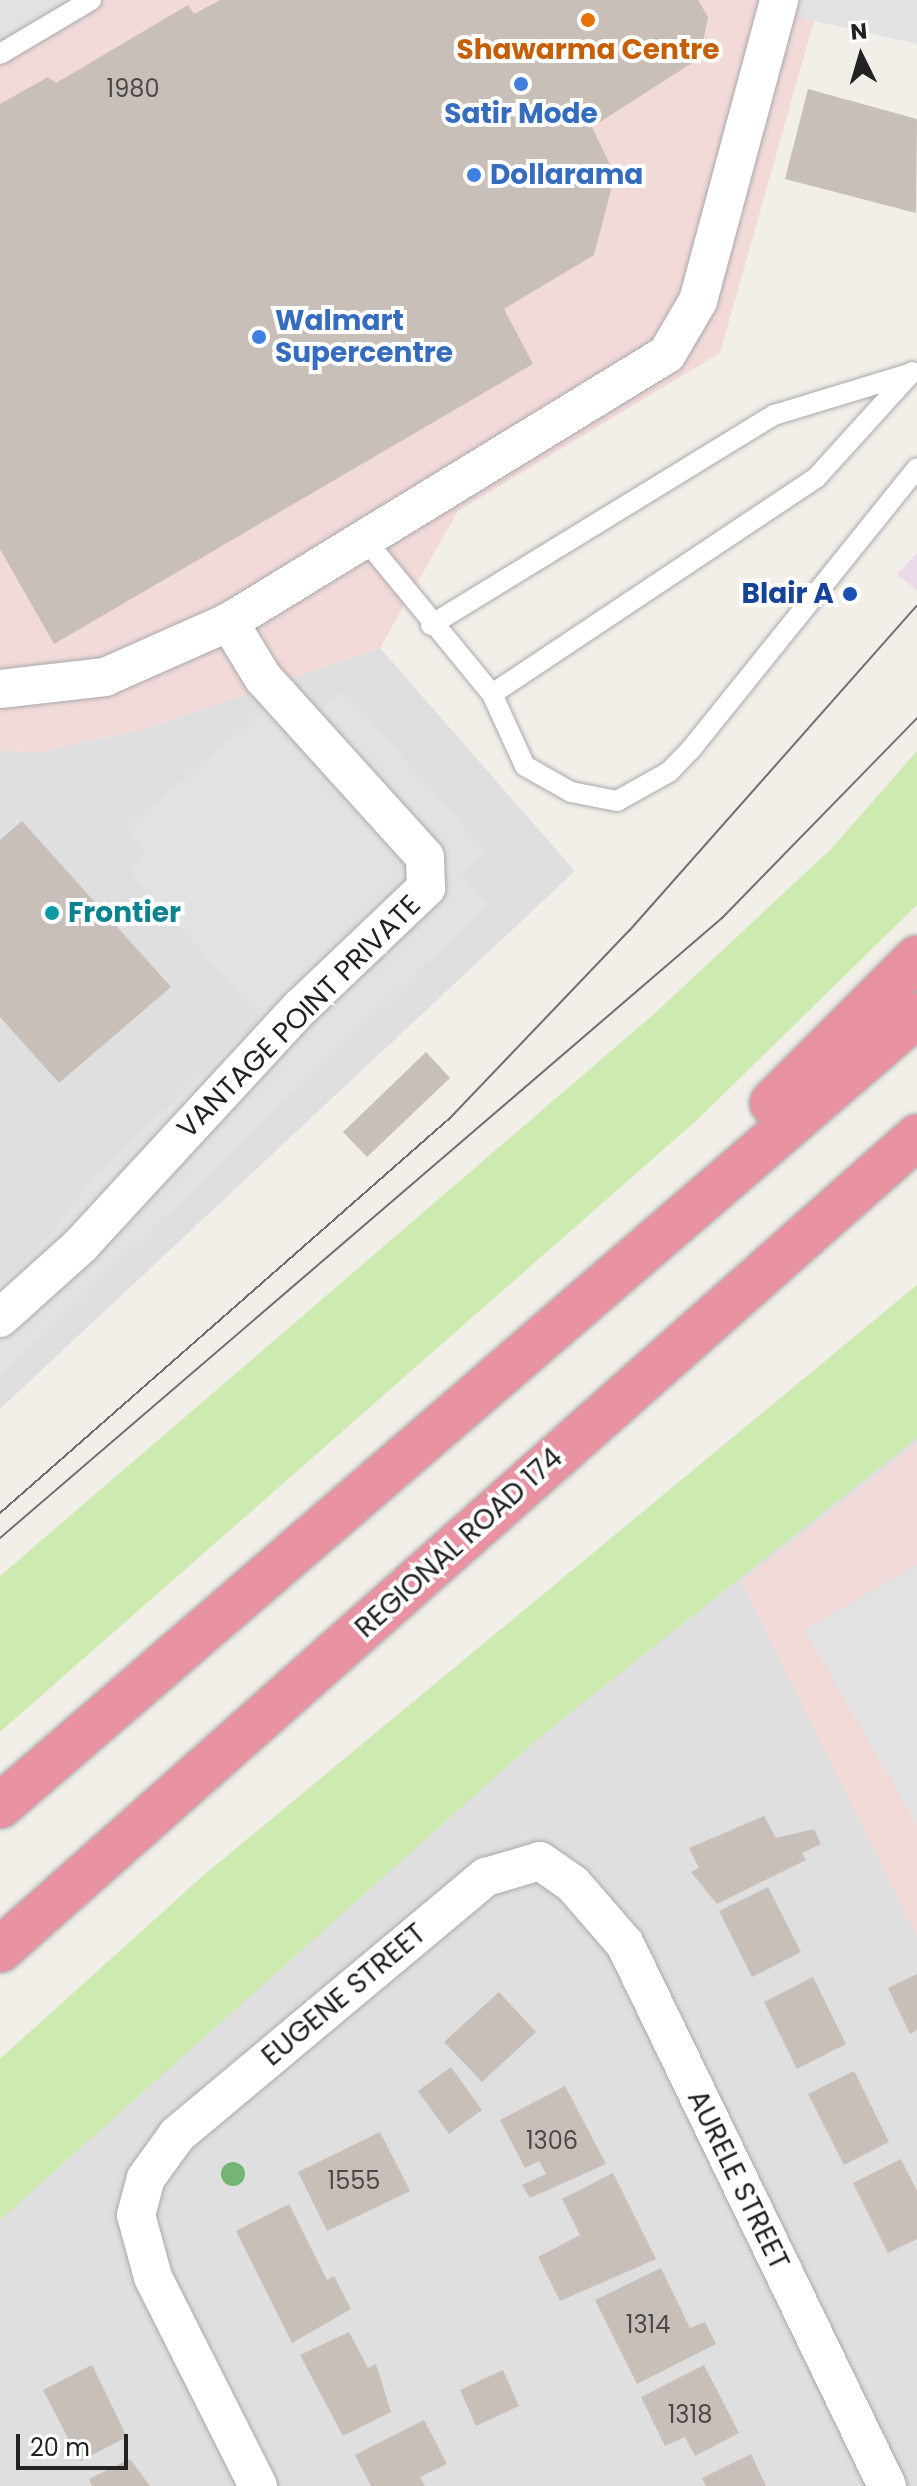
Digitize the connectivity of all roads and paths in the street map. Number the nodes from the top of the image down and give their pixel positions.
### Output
1 (91, 0) edge
2 (779, 0) edge
3 (0, 54) edge
4 (914, 370) edge
5 (917, 468) edge
6 (363, 537) junction
7 (229, 622) junction
8 (431, 625) junction
9 (0, 689) edge
10 (492, 694) junction
11 (917, 958) edge
12 (917, 1015) edge
13 (917, 1137) edge
14 (0, 1318) edge
15 (480, 1387) junction
16 (0, 1806) edge
17 (573, 1884) joint
18 (0, 1950) edge
19 (258, 2486) edge
20 (887, 2486) edge

1 - 3 lane
2 - 6 street
4 - 8 lane
4 - 10 lane
5 - 10 lane
6 - 7 street
6 - 8 lane
7 - 9 street
7 - 14 street, VANTAGE POINT PRIVATE
8 - 10 lane
11 - 15 highway
12 - 15 highway
13 - 18 highway, REGIONAL ROAD 174
15 - 16 highway
17 - 19 street, EUGENE STREET
17 - 20 street, AURELE STREET

